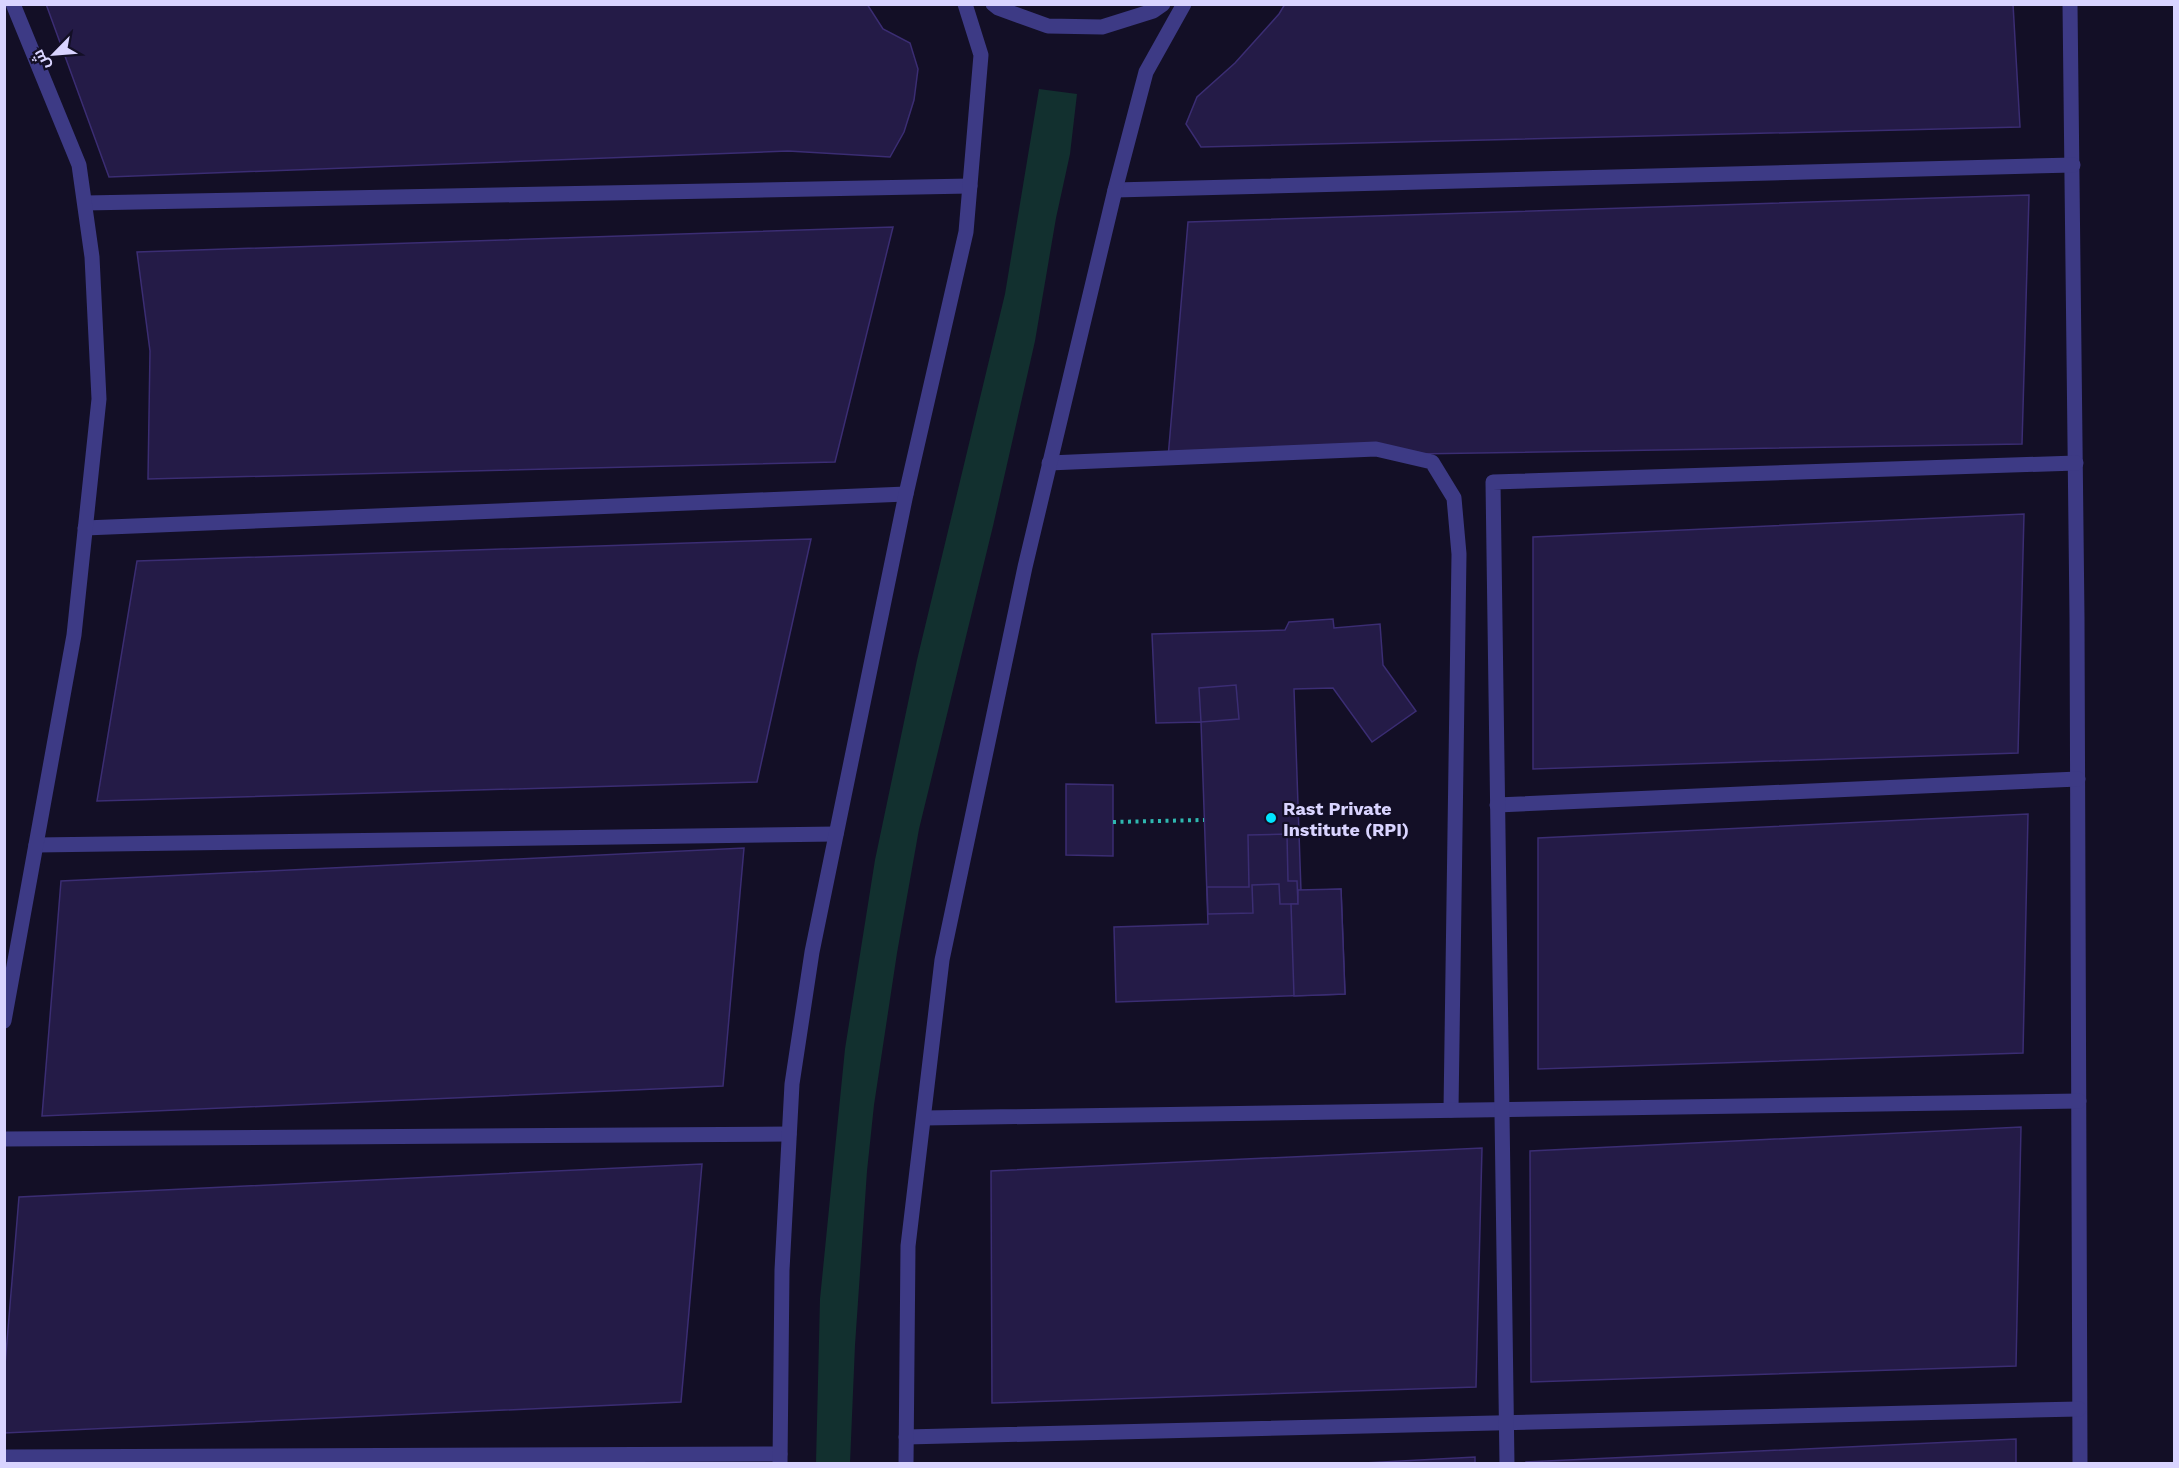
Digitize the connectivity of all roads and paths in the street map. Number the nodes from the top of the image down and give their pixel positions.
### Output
1 (13, 4) edge
2 (965, 4) edge
3 (993, 4) edge
4 (1163, 4) edge
5 (1184, 4) edge
6 (2070, 4) edge
7 (2073, 165) junction
8 (970, 186) junction
9 (1115, 190) junction
10 (85, 203) junction
11 (1049, 463) junction
12 (2076, 463) junction
13 (906, 494) junction
14 (85, 528) junction
15 (2078, 778) junction
16 (1497, 805) junction
17 (1204, 819) dead end
18 (1113, 822) dead end
19 (836, 834) junction
20 (36, 844) junction
21 (4, 1021) edge
22 (2079, 1101) junction
23 (1450, 1110) junction
24 (1500, 1110) junction
25 (924, 1118) junction
26 (789, 1134) junction
27 (4, 1139) edge
28 (2079, 1410) junction
29 (1506, 1423) junction
30 (906, 1437) junction
31 (4, 1457) edge
32 (780, 1459) edge
33 (410, 1460) edge
34 (906, 1464) edge
35 (1507, 1464) edge
36 (2079, 1464) edge

1 - 10 street
2 - 8 street
3 - 4 street
5 - 9 street
6 - 7 street
7 - 9 street
7 - 12 street
8 - 10 street
8 - 13 street
9 - 11 street
10 - 14 street
11 - 23 street
11 - 25 street
12 - 15 street
12 - 16 street
13 - 14 street
13 - 19 street
14 - 20 street
15 - 16 street
15 - 22 street
16 - 24 street
17 - 18 path
19 - 20 street
19 - 26 street
20 - 21 street
22 - 24 street
22 - 28 street
23 - 24 street
23 - 25 street
24 - 29 street
25 - 30 street
26 - 27 street
26 - 32 street
28 - 29 street
28 - 36 street
29 - 30 street
29 - 35 street
30 - 34 street
31 - 33 street
32 - 33 street

